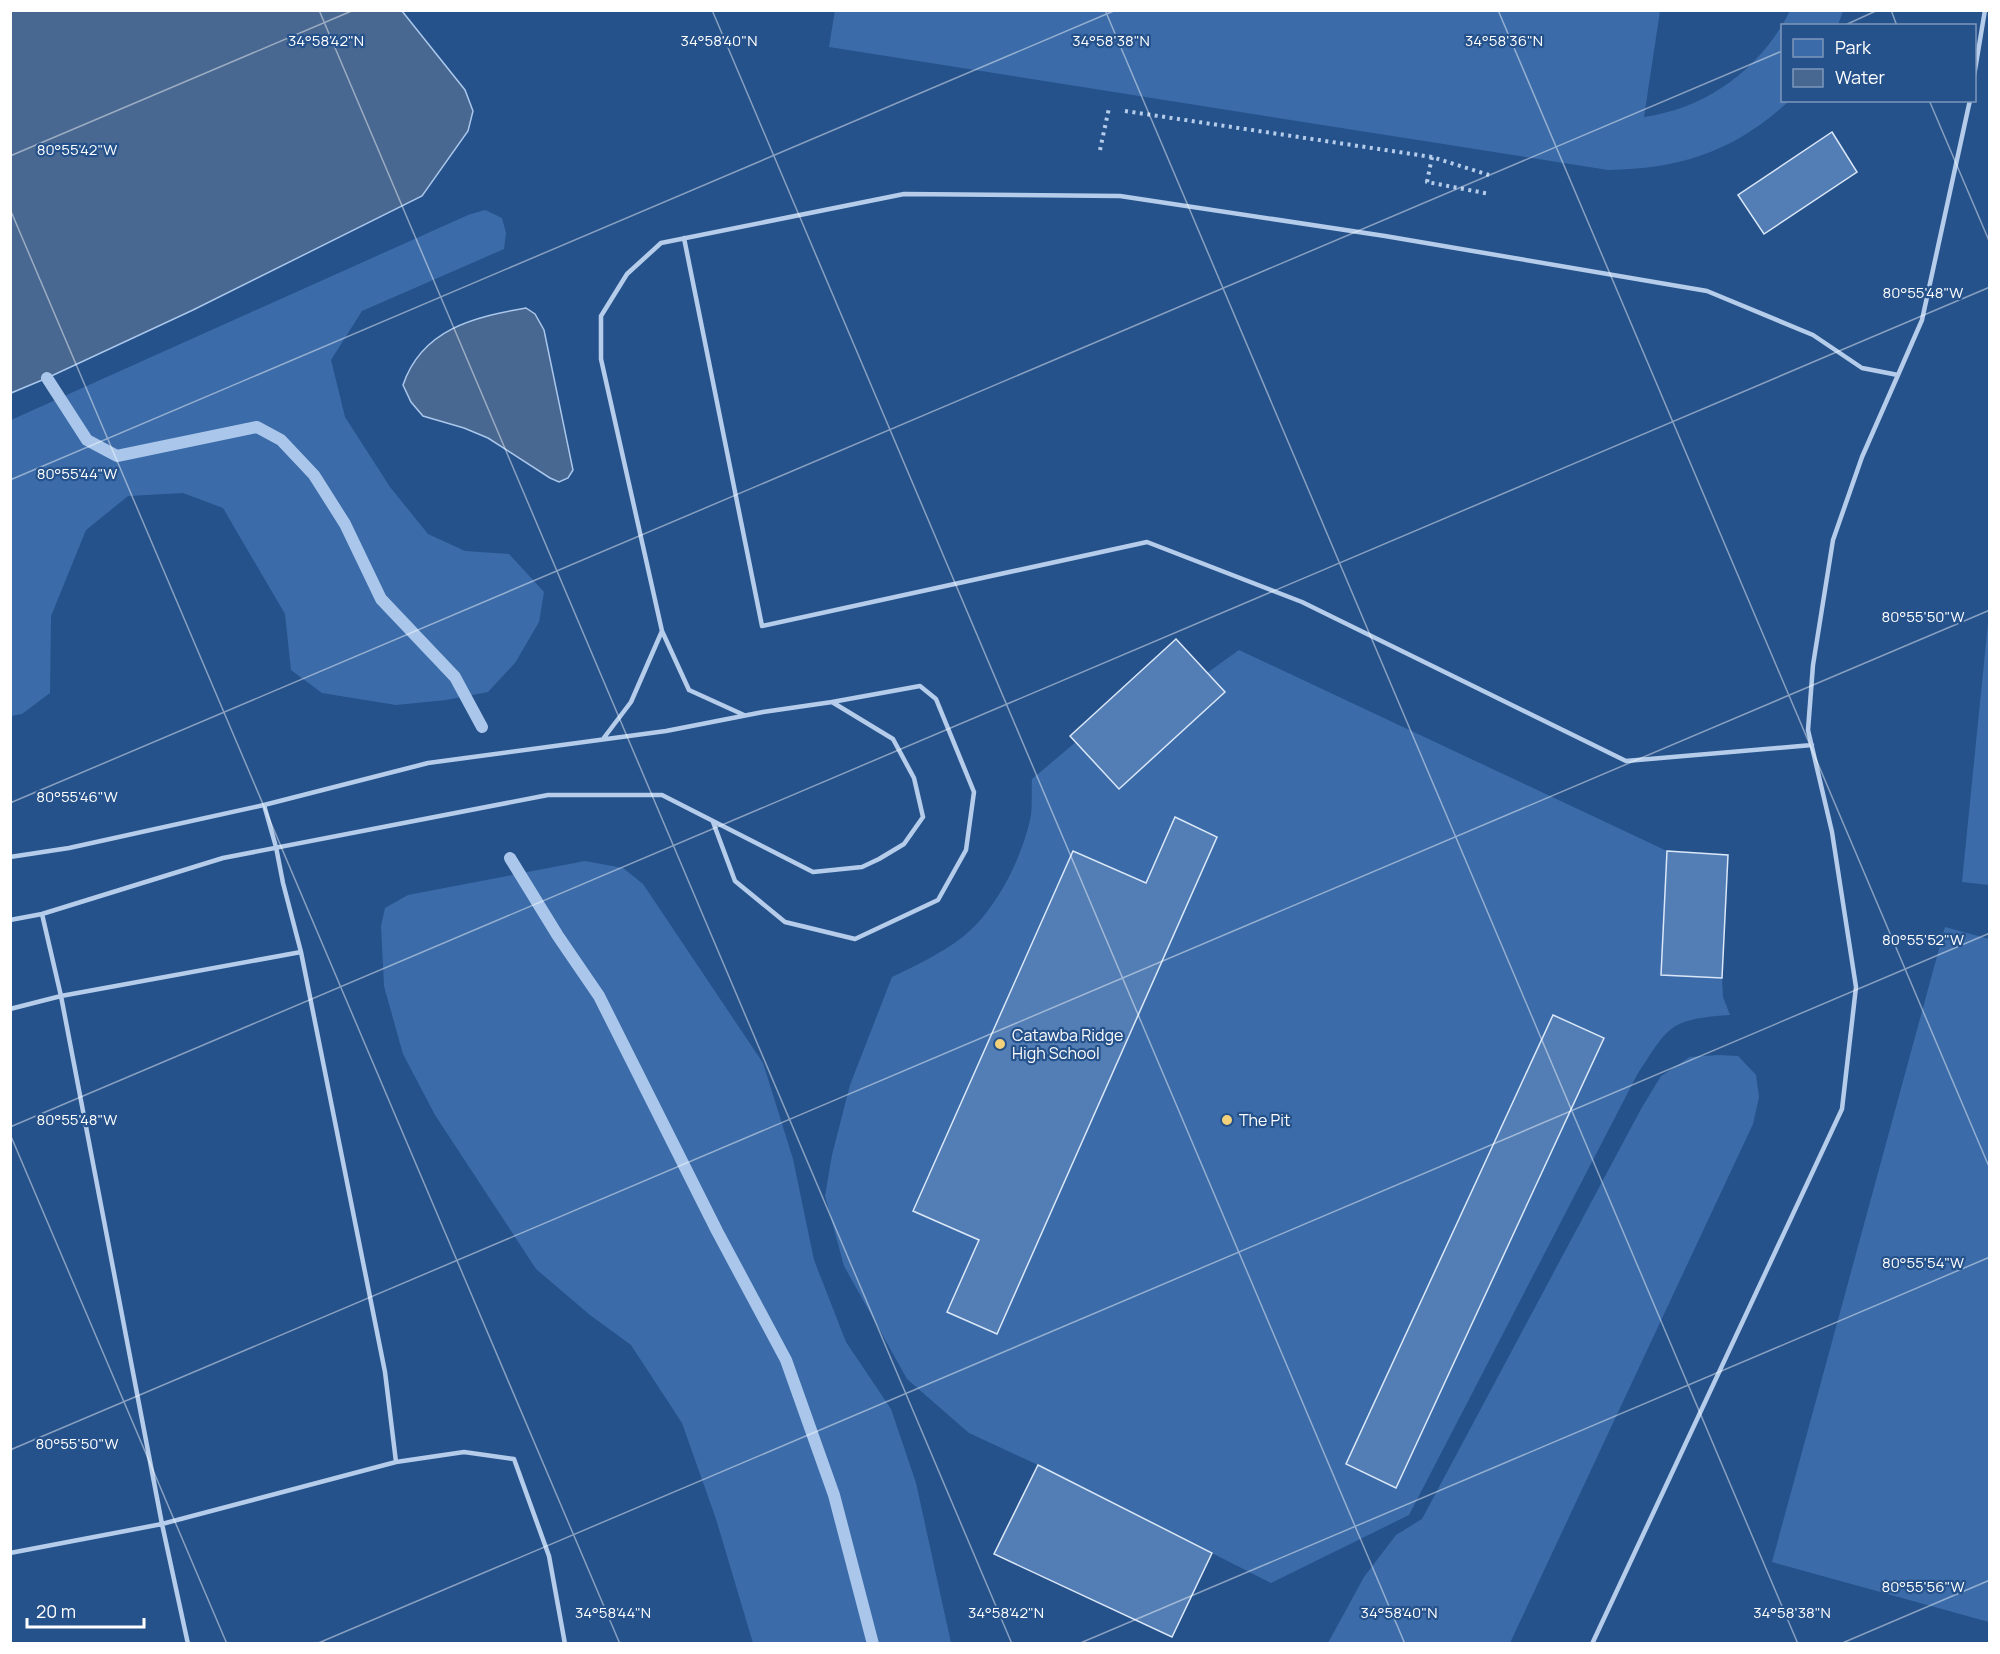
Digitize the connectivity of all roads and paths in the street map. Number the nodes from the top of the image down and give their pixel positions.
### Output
1 (1985, 10) edge
2 (1976, 64) edge
3 (1970, 102) edge
4 (1109, 108) dead end
5 (1125, 111) dead end
6 (1100, 150) dead end
7 (1432, 157) junction
8 (1490, 175) dead end
9 (1490, 194) dead end
10 (684, 238) junction
11 (1898, 375) junction
12 (662, 631) junction
13 (832, 702) junction
14 (744, 715) junction
15 (603, 740) junction
16 (1812, 745) junction
17 (264, 805) junction
18 (713, 822) junction
19 (276, 847) junction
20 (10, 857) edge
21 (42, 914) junction
22 (10, 920) edge
23 (301, 952) junction
24 (61, 996) junction
25 (10, 1009) edge
26 (396, 1462) junction
27 (162, 1524) junction
28 (10, 1553) edge
29 (188, 1644) edge
30 (565, 1644) edge
31 (1592, 1644) edge

1 - 2 lane
3 - 11 lane
4 - 6 path
5 - 7 path
7 - 8 path
7 - 9 path
10 - 11 lane
10 - 12 lane
10 - 16 lane
11 - 16 lane
12 - 14 lane
12 - 15 lane
13 - 14 lane
13 - 18 lane
13 - 18 lane
14 - 15 lane
15 - 17 lane
16 - 31 lane
17 - 19 lane
17 - 20 lane
18 - 19 lane
19 - 21 lane
19 - 23 lane
21 - 22 lane
21 - 24 lane
23 - 24 lane
23 - 26 lane
24 - 25 lane
24 - 27 lane
26 - 27 lane
26 - 30 lane
27 - 28 lane
27 - 29 lane

